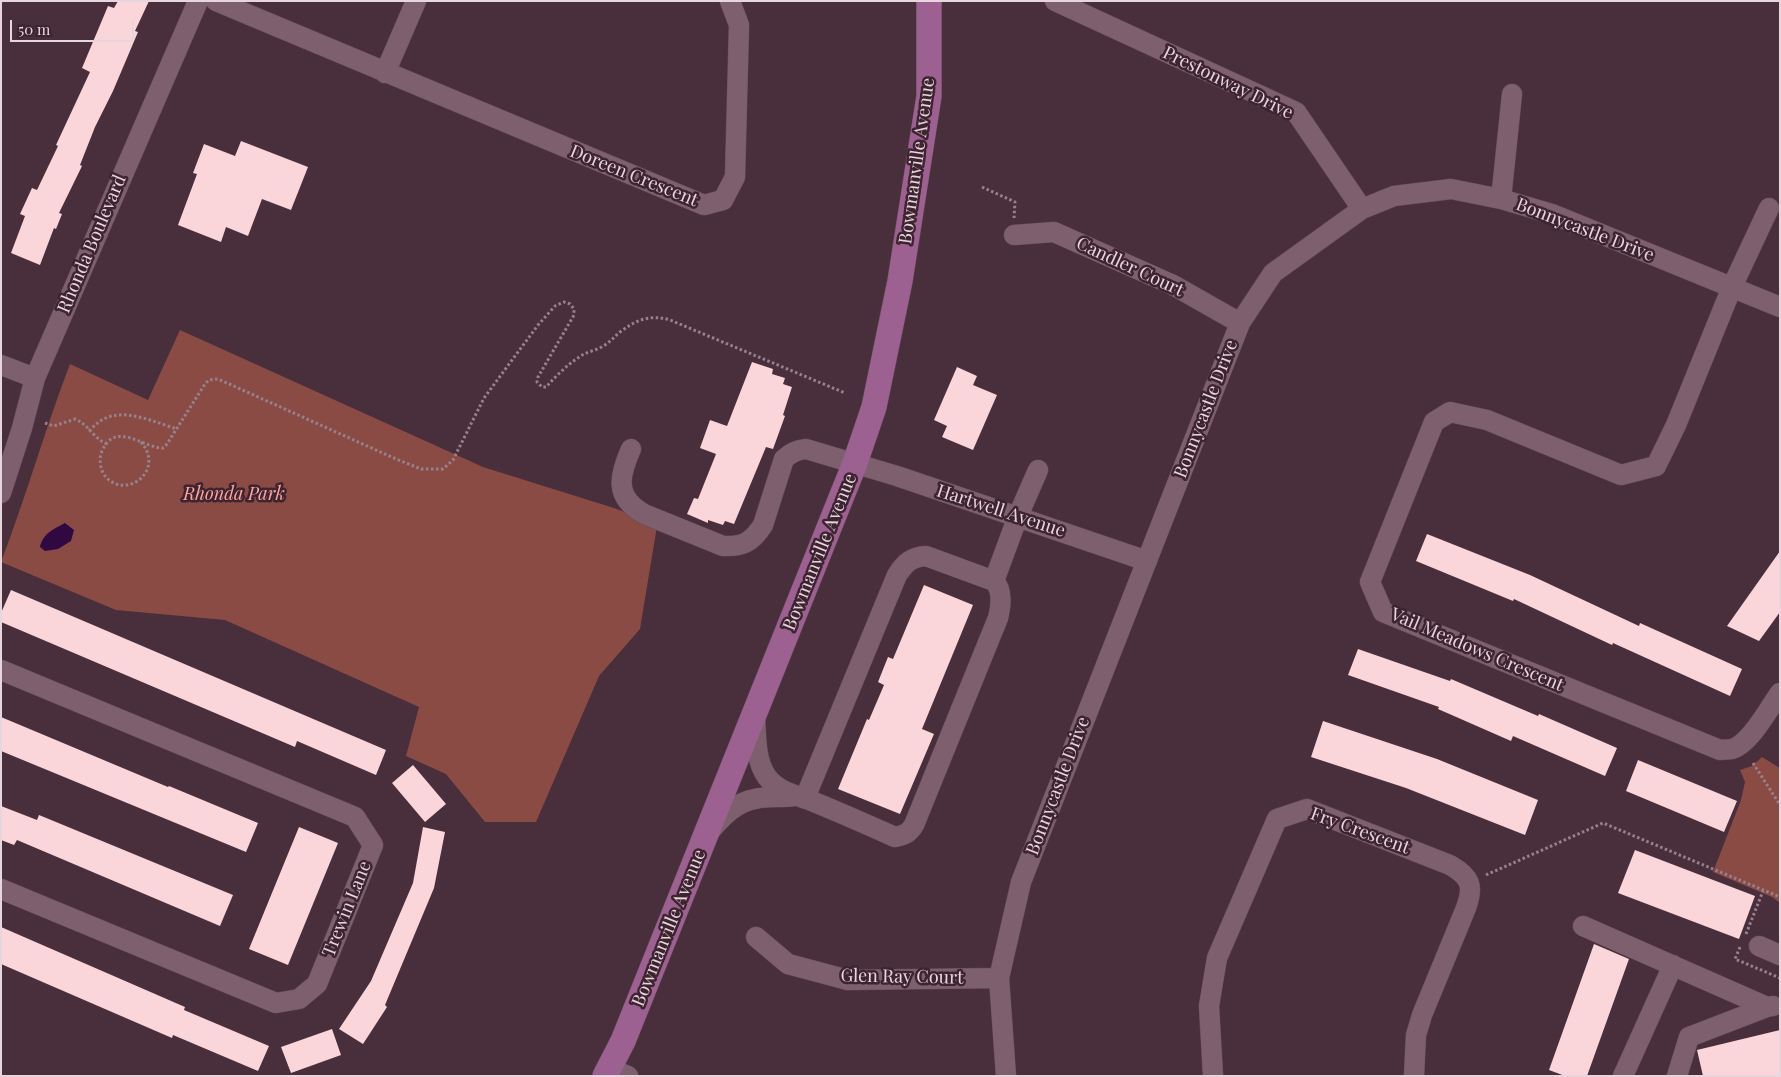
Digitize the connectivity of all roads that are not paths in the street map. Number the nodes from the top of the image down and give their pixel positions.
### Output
1 (198, 1) edge
2 (216, 1) edge
3 (416, 1) edge
4 (730, 1) edge
5 (929, 1) edge
6 (1055, 1) edge
7 (385, 73) junction
8 (1512, 94) dead end
9 (1501, 199) junction
10 (1769, 208) dead end
11 (1362, 209) junction
12 (1014, 235) road end
13 (1732, 287) junction
14 (1780, 307) edge
15 (1240, 324) junction
16 (1, 364) edge
17 (35, 378) junction
18 (631, 449) dead end
19 (855, 463) junction
20 (1038, 470) dead end
21 (1, 493) edge
22 (1018, 516) junction
23 (1146, 561) junction
24 (994, 581) junction
25 (1, 670) edge
26 (1780, 693) edge
27 (755, 714) junction
28 (800, 797) junction
29 (707, 834) junction
30 (1, 889) edge
31 (1584, 926) dead end
32 (756, 937) dead end
33 (1759, 946) dead end
34 (1780, 954) edge
35 (1673, 965) junction
36 (999, 978) junction
37 (1773, 1006) edge
38 (614, 1073) edge
39 (1006, 1076) edge
40 (1213, 1076) edge
41 (1414, 1076) edge
42 (1624, 1076) edge
43 (1677, 1076) edge

1 - 17 street, Rhonda Boulevard
2 - 7 street, Doreen Crescent
3 - 7 street
4 - 7 street, Doreen Crescent
5 - 19 main road, Bowmanville Avenue
6 - 11 street, Prestonway Drive
8 - 9 street
9 - 11 street, Bonnycastle Drive
9 - 13 street, Bonnycastle Drive
10 - 13 street
11 - 15 street, Bonnycastle Drive
12 - 15 street, Candler Court
13 - 14 street, Bonnycastle Drive
13 - 26 street, Vail Meadows Crescent
15 - 23 street, Bonnycastle Drive
16 - 17 street
17 - 21 street, Rhonda Boulevard
18 - 19 street, Hartwell Avenue
19 - 22 street, Hartwell Avenue
19 - 27 main road, Bowmanville Avenue
20 - 22 street
22 - 23 street, Hartwell Avenue
22 - 24 street
23 - 36 street, Bonnycastle Drive
24 - 28 street
24 - 28 street
25 - 30 street, Trewin Lane
27 - 28 street
27 - 29 main road, Bowmanville Avenue
28 - 29 street
29 - 38 main road, Bowmanville Avenue
31 - 35 street
32 - 36 street, Glen Ray Court
33 - 34 street
35 - 37 street
35 - 42 street
36 - 39 street, Bonnycastle Drive
37 - 43 street
40 - 41 street, Fry Crescent

